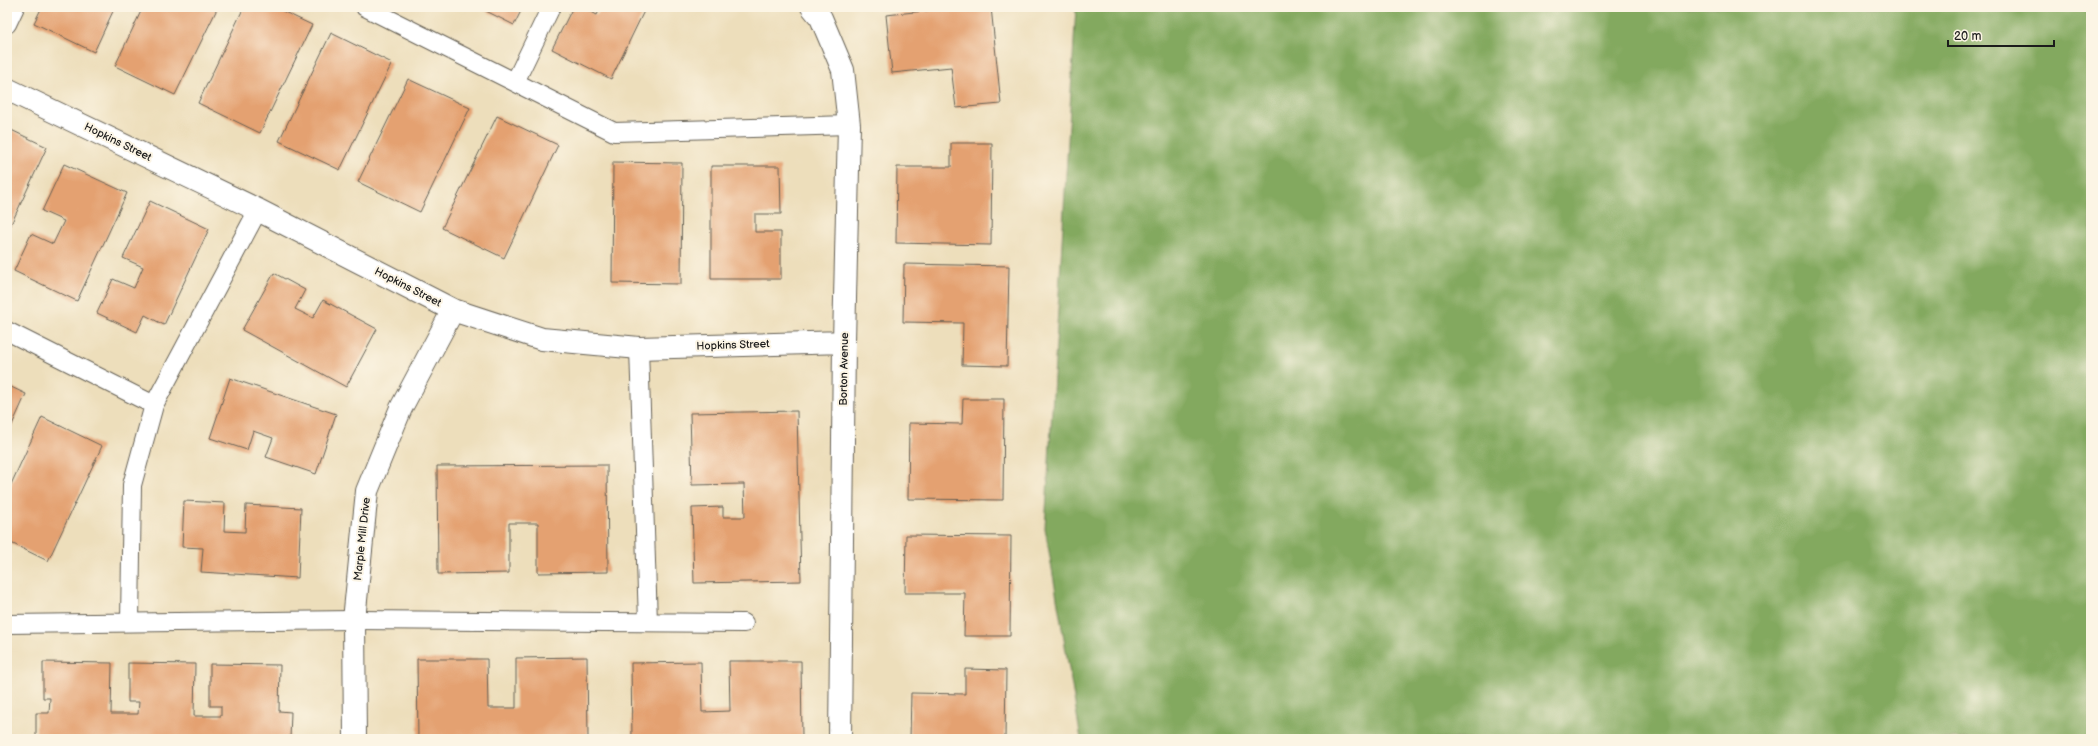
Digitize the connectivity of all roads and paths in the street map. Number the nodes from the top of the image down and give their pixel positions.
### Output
1 (15, 7) edge
2 (365, 7) edge
3 (551, 7) edge
4 (812, 7) edge
5 (7, 24) edge
6 (515, 82) junction
7 (7, 89) edge
8 (849, 125) junction
9 (258, 210) junction
10 (452, 310) junction
11 (7, 330) edge
12 (844, 342) junction
13 (639, 348) junction
14 (154, 405) junction
15 (354, 620) junction
16 (130, 622) junction
17 (648, 622) junction
18 (744, 623) dead end
19 (7, 624) edge
20 (355, 739) edge
21 (840, 739) edge

1 - 5 lane
2 - 6 lane
3 - 6 lane
4 - 8 street, Borton Avenue
6 - 8 lane
7 - 9 street, Hopkins Street
8 - 12 street, Borton Avenue
9 - 10 street, Hopkins Street
9 - 14 lane
10 - 13 street, Hopkins Street
10 - 15 street, Marple Mill Drive
11 - 14 lane
12 - 13 street, Hopkins Street
12 - 21 street, Borton Avenue
13 - 17 lane
14 - 16 lane
15 - 16 lane
15 - 17 lane
15 - 20 street, Marple Mill Drive
16 - 19 lane
17 - 18 lane

